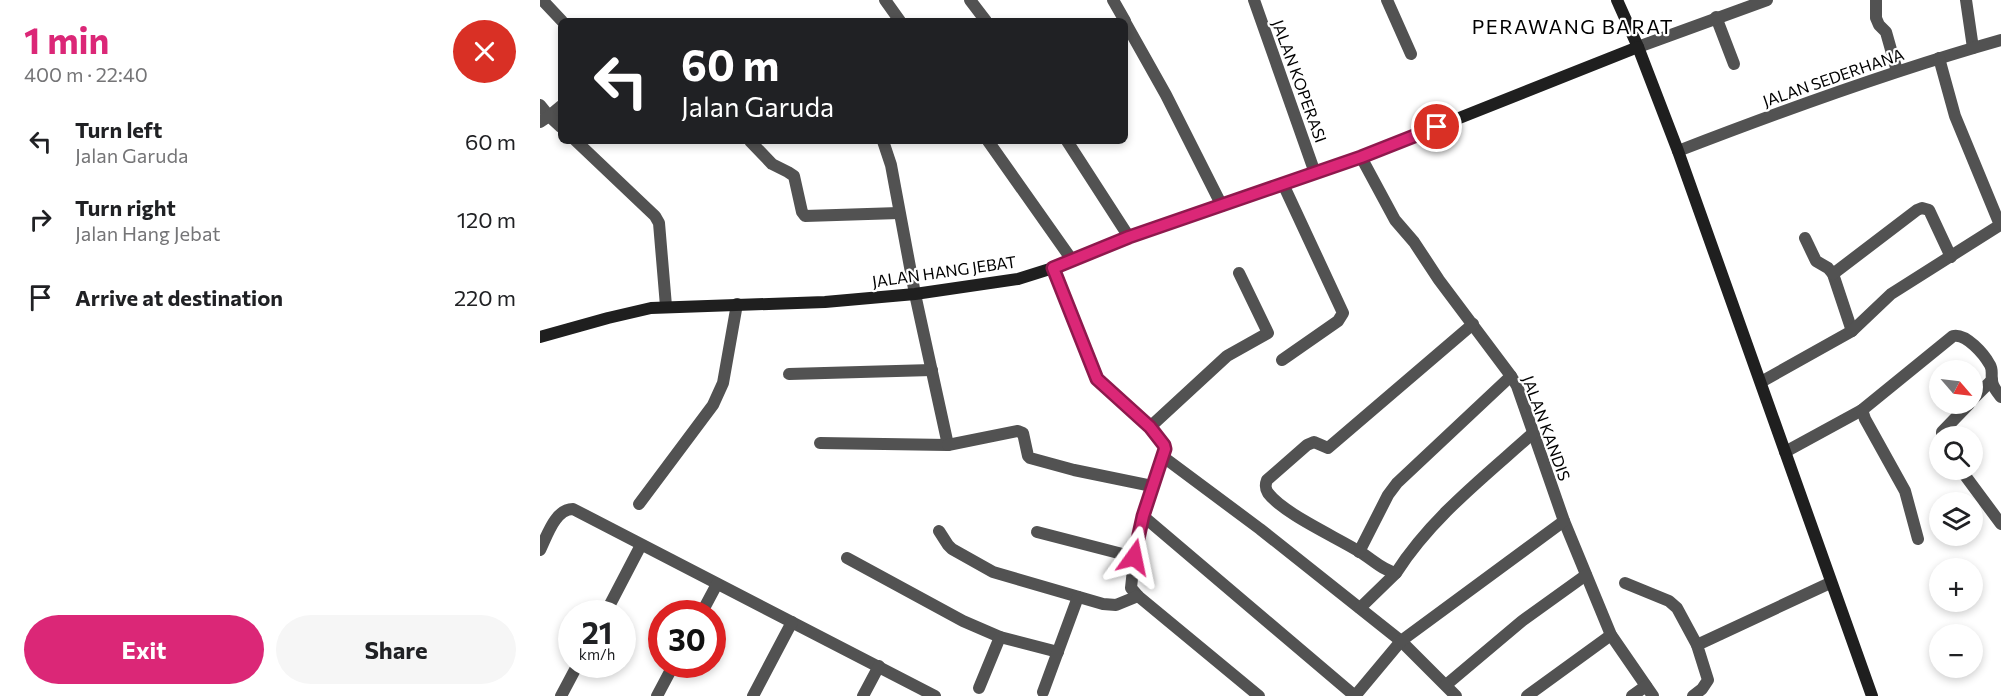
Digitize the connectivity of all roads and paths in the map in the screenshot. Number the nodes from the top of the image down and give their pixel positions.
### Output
1 (885, 0) edge
2 (970, 0) edge
3 (1113, 0) edge
4 (1254, 0) edge
5 (1387, 0) edge
6 (1617, 0) edge
7 (1767, 0) edge
8 (1876, 0) edge
9 (1966, 0) edge
10 (545, 3) dead end
11 (1716, 17) junction
12 (559, 18) edge
13 (898, 18) edge
14 (984, 18) edge
15 (1123, 18) edge
16 (1128, 26) edge
17 (2001, 40) edge
18 (1638, 47) junction
19 (1973, 48) junction
20 (1411, 54) dead end
21 (1939, 58) junction
22 (1734, 64) dead end
23 (1897, 71) junction
24 (540, 105) edge
25 (558, 108) edge
26 (545, 119) edge
27 (579, 144) edge
28 (753, 144) edge
29 (884, 144) edge
30 (990, 144) edge
31 (1069, 144) edge
32 (1678, 152) junction
33 (1361, 157) junction
34 (1315, 172) junction
35 (1282, 184) junction
36 (1222, 206) junction
37 (899, 213) junction
38 (2001, 225) edge
39 (1129, 237) junction
40 (1805, 238) dead end
41 (1951, 257) junction
42 (1072, 260) junction
43 (1053, 268) junction
44 (1239, 273) dead end
45 (1833, 274) junction
46 (915, 294) junction
47 (738, 304) junction
48 (666, 306) junction
49 (1473, 324) junction
50 (1852, 331) junction
51 (540, 337) edge
52 (1282, 360) dead end
53 (932, 370) junction
54 (789, 374) dead end
55 (1511, 376) junction
56 (1992, 380) junction
57 (1761, 382) junction
58 (1983, 389) edge
59 (2001, 397) edge
60 (1862, 410) junction
61 (1959, 414) edge
62 (1948, 426) edge
63 (1150, 427) junction
64 (1532, 434) junction
65 (820, 443) dead end
66 (948, 445) junction
67 (1785, 452) junction
68 (1162, 456) junction
69 (1968, 480) edge
70 (1152, 486) junction
71 (639, 504) dead end
72 (1143, 516) junction
73 (1564, 521) junction
74 (2001, 524) edge
75 (939, 531) dead end
76 (1037, 532) dead end
77 (1918, 539) dead end
78 (641, 545) junction
79 (540, 550) edge
80 (1359, 552) junction
81 (1134, 557) junction
82 (847, 558) dead end
83 (1396, 573) junction
84 (1586, 575) junction
85 (717, 584) junction
86 (1625, 584) dead end
87 (1830, 584) junction
88 (1138, 596) junction
89 (1078, 597) junction
90 (612, 600) edge
91 (708, 600) edge
92 (1360, 608) junction
93 (792, 622) junction
94 (1611, 635) junction
95 (1000, 637) junction
96 (1401, 641) junction
97 (1697, 645) junction
98 (1058, 652) junction
99 (879, 666) junction
100 (571, 678) edge
101 (667, 678) edge
102 (1446, 685) junction
103 (980, 688) dead end
104 (1650, 691) edge
105 (1043, 692) dead end
106 (561, 696) edge
107 (657, 696) edge
108 (753, 696) edge
109 (863, 696) edge
110 (935, 696) edge
111 (1259, 696) edge
112 (1456, 696) edge
113 (1527, 696) edge
114 (1632, 696) edge
115 (1693, 696) edge
116 (1872, 696) edge

1 - 13 street
2 - 14 street
3 - 15 street
4 - 34 street, JALAN KOPERASI
5 - 20 street
6 - 18 street
7 - 11 street
8 - 23 street
9 - 19 street
10 - 12 street
11 - 18 street
11 - 22 street
16 - 36 street
17 - 19 street, JALAN SEDERHANA
18 - 32 street
18 - 33 street, JALAN HANG JEBAT
19 - 21 street, JALAN SEDERHANA
21 - 23 street, JALAN SEDERHANA
21 - 38 street
23 - 32 street, JALAN SEDERHANA
24 - 26 street
25 - 26 street
27 - 48 street
28 - 37 street
29 - 37 street
30 - 42 street
31 - 39 street
32 - 57 street
33 - 34 street, JALAN HANG JEBAT
33 - 49 street, JALAN KANDIS
34 - 35 street, JALAN HANG JEBAT
35 - 36 street, JALAN HANG JEBAT
35 - 52 street
36 - 39 street, JALAN HANG JEBAT
37 - 46 street
38 - 41 street
39 - 42 street, JALAN HANG JEBAT
40 - 45 street
41 - 45 street
41 - 50 street
42 - 43 street, JALAN HANG JEBAT
43 - 46 street, JALAN HANG JEBAT
43 - 63 street
44 - 63 street
45 - 50 street
46 - 47 street, JALAN HANG JEBAT
46 - 53 street
47 - 48 street, JALAN HANG JEBAT
47 - 71 street
48 - 51 street, JALAN HANG JEBAT
49 - 55 street, JALAN KANDIS
49 - 80 street
50 - 57 street
53 - 54 street
53 - 66 street
55 - 64 street, JALAN KANDIS
55 - 80 street
56 - 58 street
56 - 59 street
56 - 60 street
57 - 67 street
60 - 67 street
60 - 77 street
61 - 62 street
63 - 68 street
64 - 73 street, JALAN KANDIS
64 - 83 street
65 - 66 street
66 - 70 street
67 - 87 street
68 - 70 street
68 - 92 street
69 - 74 street
70 - 72 street
72 - 81 street
72 - 96 street
73 - 84 street, JALAN KANDIS
73 - 96 street
75 - 89 street
76 - 81 street
78 - 79 street
78 - 85 street
78 - 90 street
80 - 83 street
81 - 88 street
82 - 95 street
83 - 92 street
84 - 94 street, JALAN KANDIS
84 - 102 street
85 - 91 street
85 - 93 street
86 - 97 street
87 - 97 street
87 - 116 street
88 - 89 street
88 - 111 street
89 - 98 street
92 - 96 street
93 - 99 street
93 - 108 street
94 - 104 street, JALAN KANDIS
94 - 113 street
95 - 98 street
95 - 103 street
96 - 102 street
97 - 115 street
98 - 105 street
99 - 109 street
99 - 110 street
100 - 106 street
101 - 107 street
102 - 112 street
104 - 114 street

